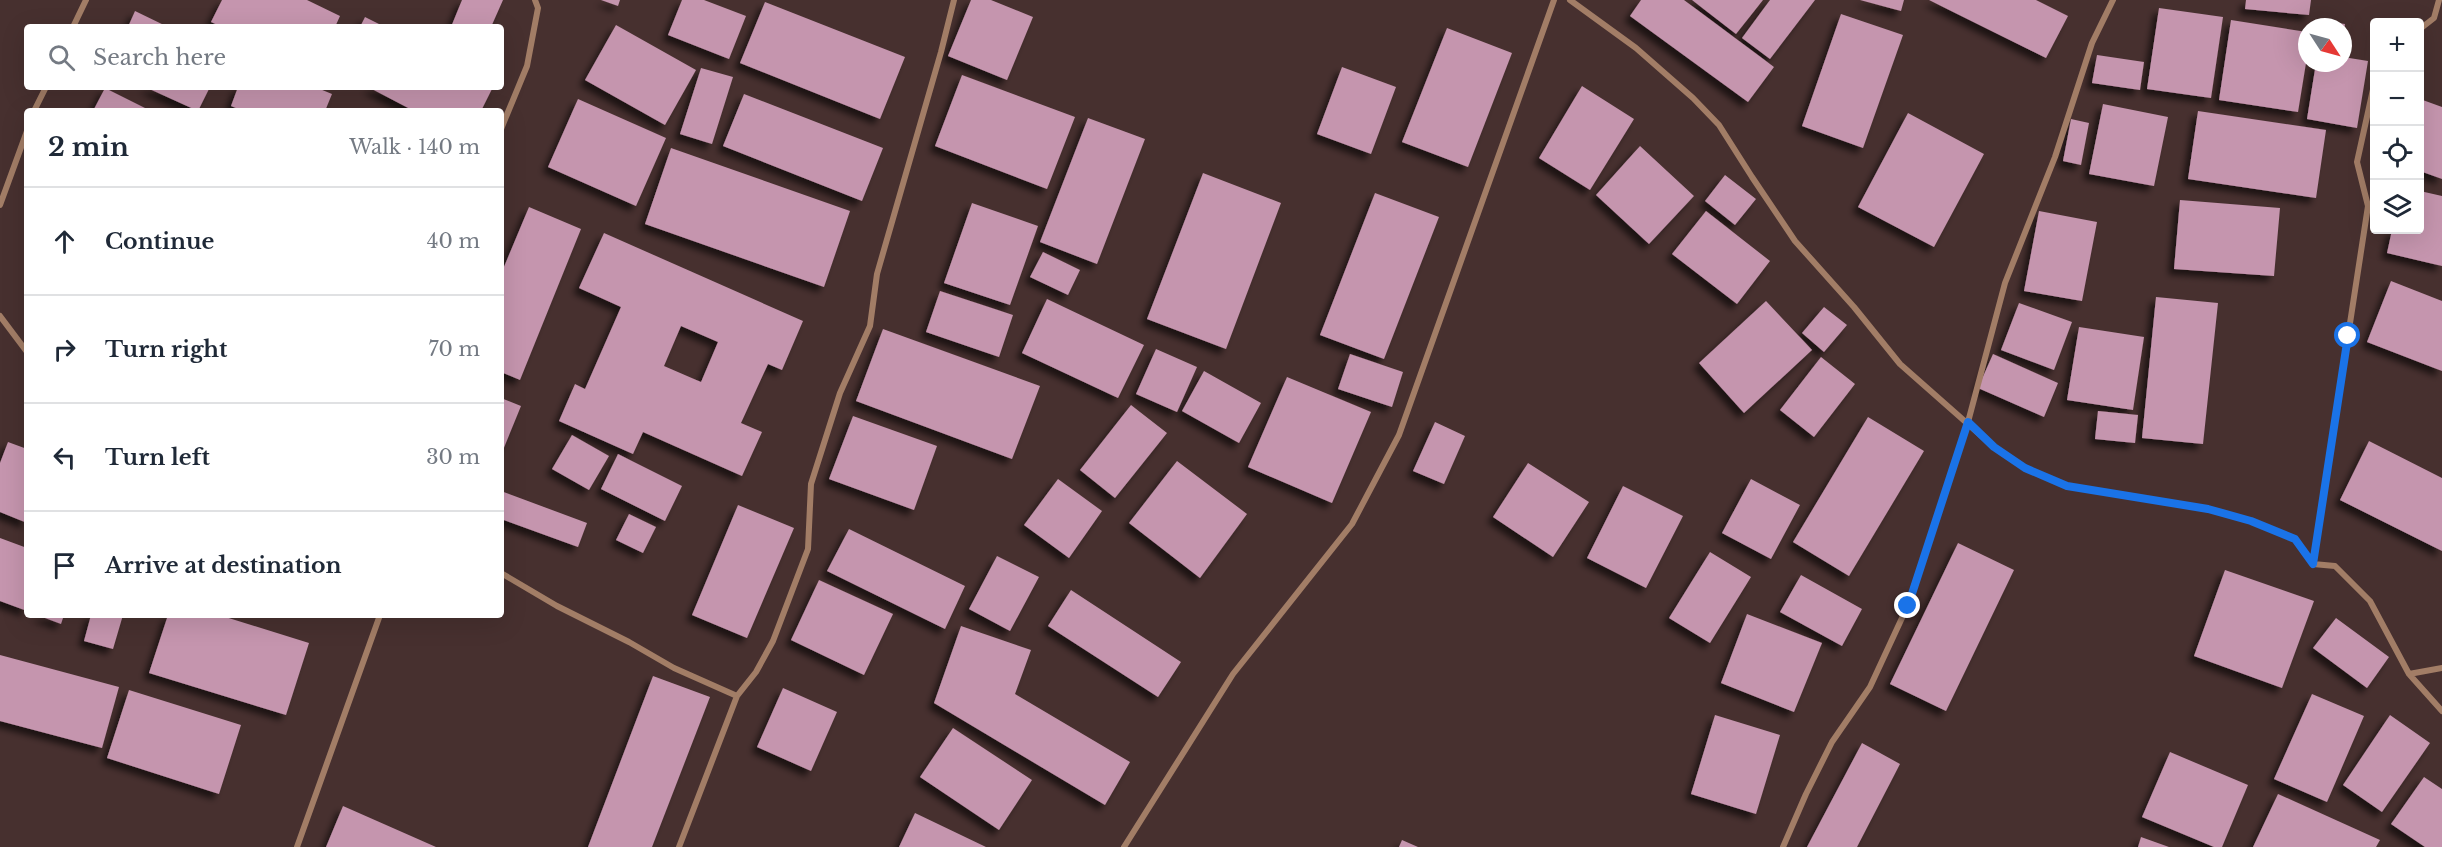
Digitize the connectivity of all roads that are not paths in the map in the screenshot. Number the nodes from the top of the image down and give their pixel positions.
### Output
1 (86, 0) edge
2 (535, 0) edge
3 (954, 0) edge
4 (1554, 0) edge
5 (1570, 0) edge
6 (2113, 0) edge
7 (2439, 0) edge
8 (74, 24) edge
9 (2424, 26) edge
10 (44, 90) edge
11 (2370, 103) edge
12 (36, 108) edge
13 (504, 122) edge
14 (24, 139) edge
15 (0, 205) edge
16 (0, 316) edge
17 (24, 347) edge
18 (1968, 422) junction
19 (2313, 564) junction
20 (504, 575) edge
21 (379, 618) edge
22 (2442, 668) edge
23 (2409, 674) junction
24 (737, 696) junction
25 (2442, 711) edge
26 (297, 847) edge
27 (680, 847) edge
28 (1124, 847) edge
29 (1783, 847) edge

1 - 8 street
2 - 13 street
3 - 24 street
4 - 28 street
5 - 18 street
6 - 18 street
7 - 9 street
10 - 12 street
11 - 19 street
14 - 15 street
16 - 17 street
18 - 19 street
18 - 29 street
19 - 23 street
20 - 24 street
21 - 26 street
22 - 23 street
23 - 25 street
24 - 27 street

